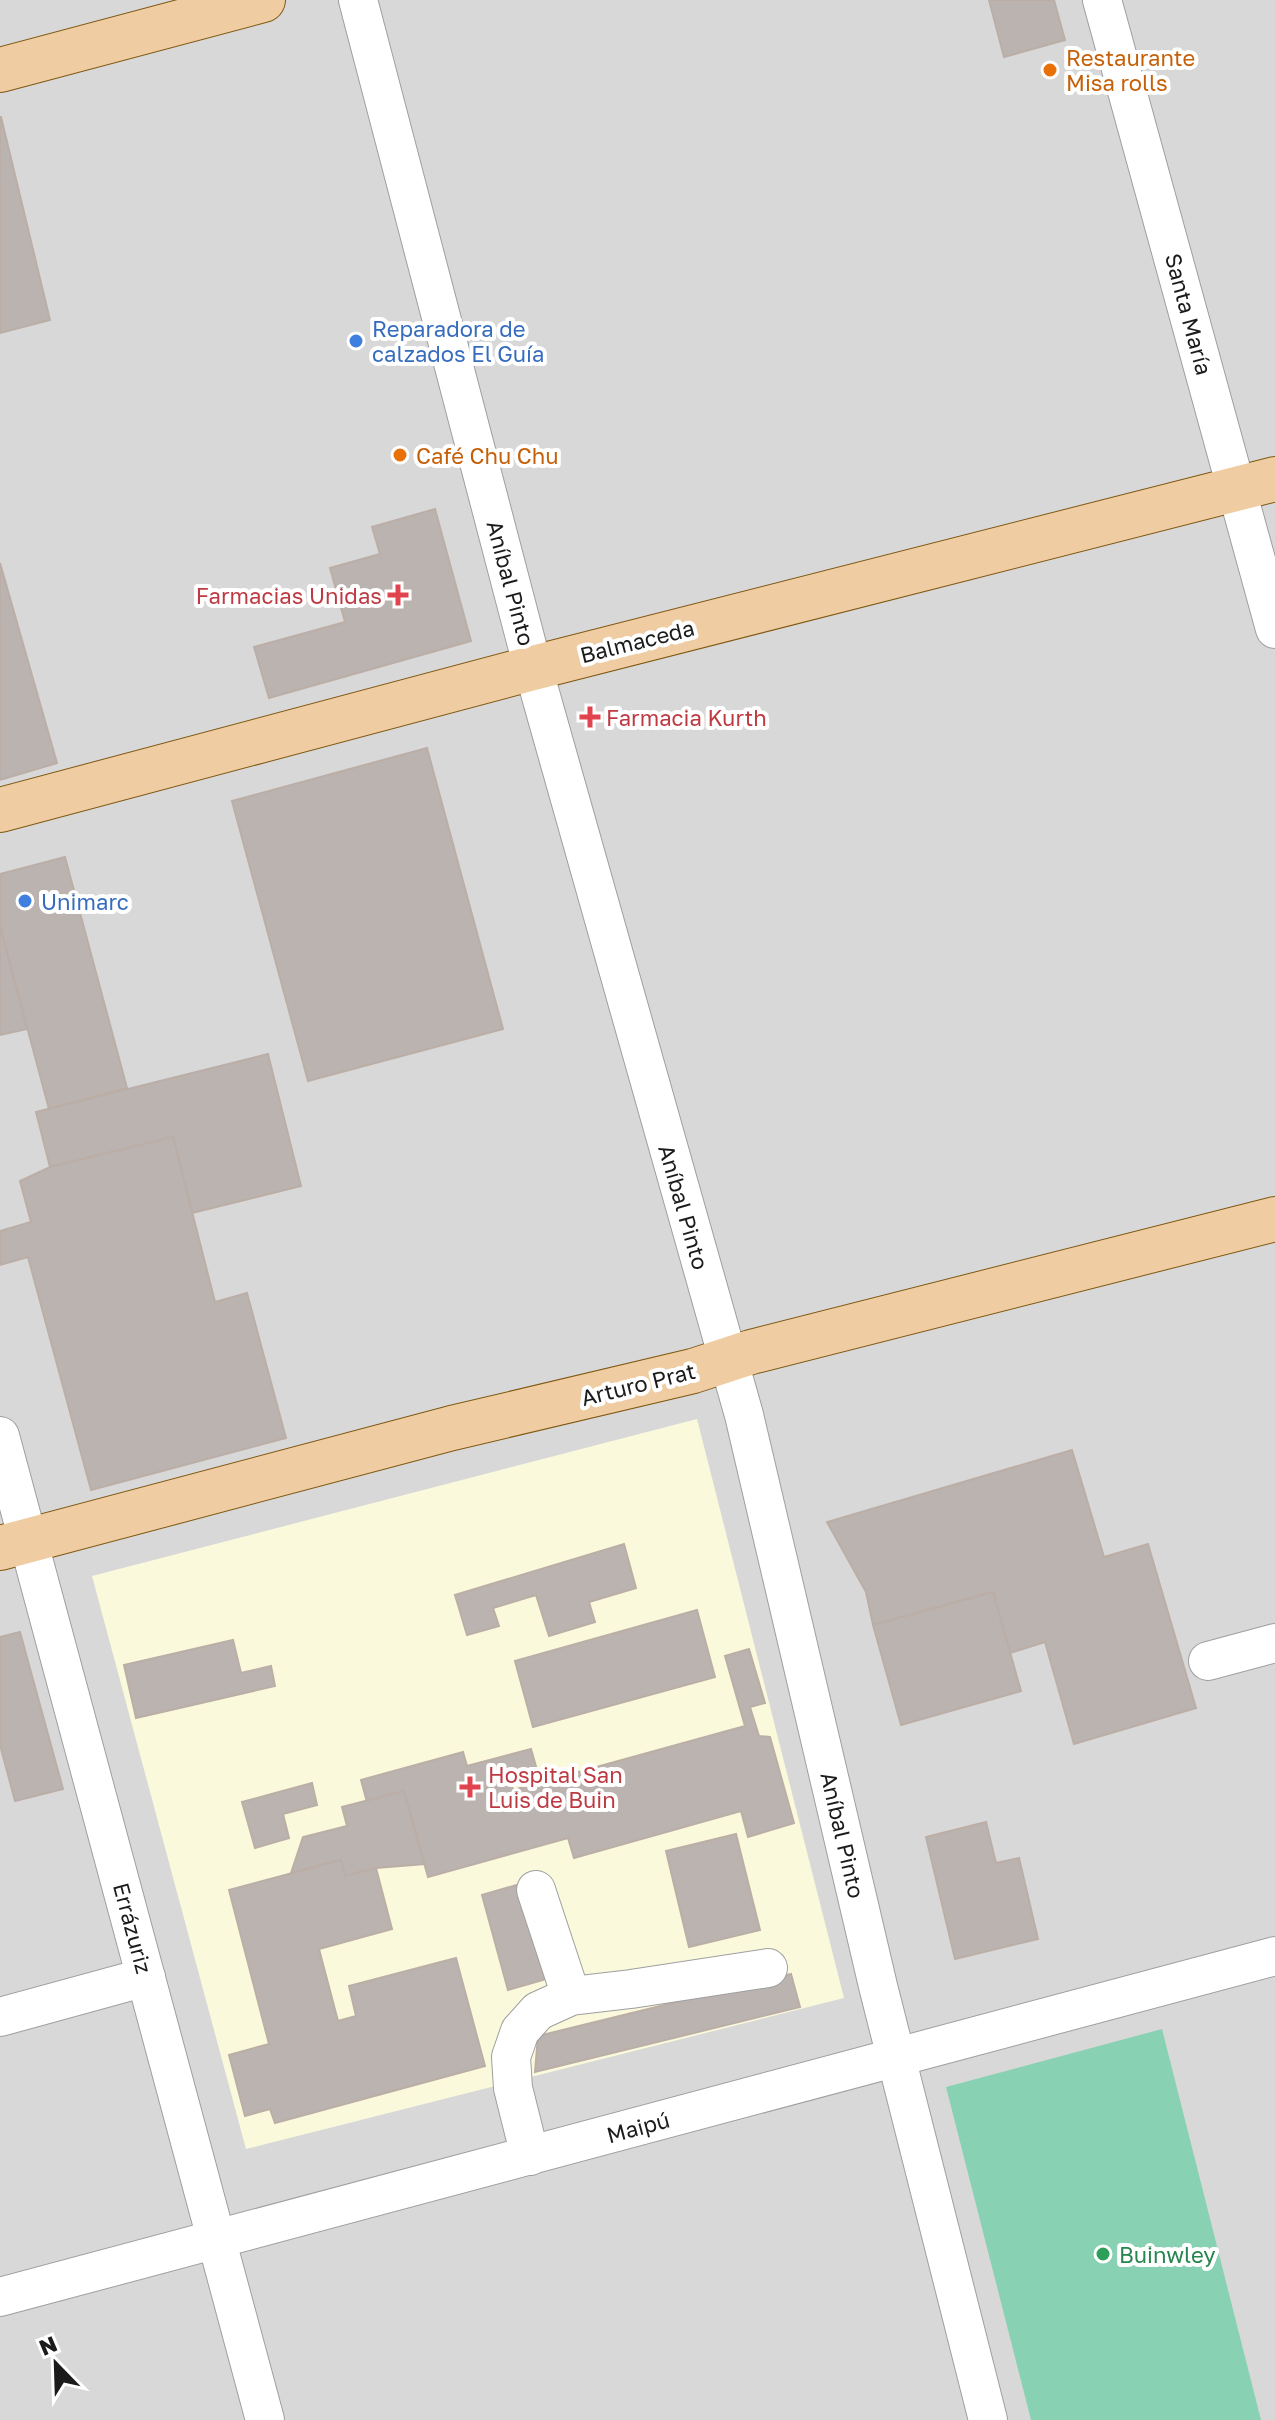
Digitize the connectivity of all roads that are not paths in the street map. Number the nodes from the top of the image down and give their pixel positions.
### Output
1 (263, 0) edge
2 (358, 0) edge
3 (1102, 0) edge
4 (0, 70) edge
5 (1256, 484) edge
6 (1275, 629) edge
7 (533, 668) junction
8 (0, 810) edge
9 (1275, 1219) edge
10 (727, 1361) junction
11 (0, 1436) edge
12 (14, 1544) edge
13 (1275, 1643) edge
14 (1208, 1661) dead end
15 (536, 1890) dead end
16 (1275, 1956) edge
17 (768, 1968) dead end
18 (146, 1977) junction
19 (571, 1996) junction
20 (0, 2017) edge
21 (896, 2058) junction
22 (530, 2156) junction
23 (217, 2239) junction
24 (0, 2297) edge
25 (265, 2420) edge
26 (988, 2420) edge

1 - 4 main road
2 - 7 street, Aníbal Pinto
3 - 5 street, Santa María
5 - 6 street, Santa María
5 - 7 main road, Balmaceda
7 - 8 main road, Balmaceda
7 - 10 street, Aníbal Pinto
9 - 10 main road, Arturo Prat
10 - 12 main road, Arturo Prat
10 - 21 street, Aníbal Pinto
11 - 12 street, Errázuriz
12 - 18 street, Errázuriz
13 - 14 street
15 - 19 street
16 - 21 street, Maipú
17 - 19 street
18 - 20 street
18 - 23 street, Errázuriz
19 - 22 street
21 - 22 street, Maipú
21 - 26 street, Aníbal Pinto
22 - 23 street, Maipú
23 - 24 street, Maipú
23 - 25 street, Errázuriz

